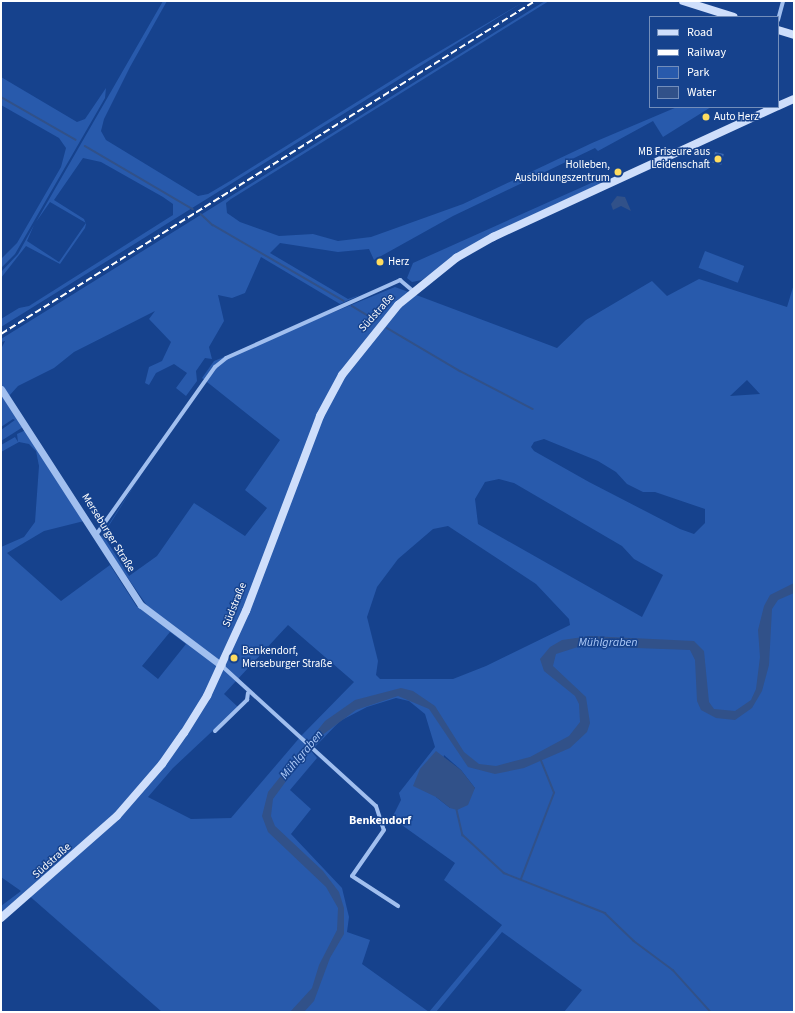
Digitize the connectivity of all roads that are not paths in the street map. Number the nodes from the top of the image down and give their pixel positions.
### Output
1 (683, 1) edge
2 (783, 1) edge
3 (731, 16) edge
4 (779, 16) edge
5 (779, 30) edge
6 (794, 35) edge
7 (794, 99) edge
8 (779, 105) edge
9 (773, 108) edge
10 (413, 291) junction
11 (1, 389) edge
12 (95, 535) junction
13 (222, 666) junction
14 (248, 693) junction
15 (215, 731) dead end
16 (398, 906) dead end
17 (1, 918) edge

1 - 3 main road
2 - 4 street
5 - 6 main road
7 - 8 main road, Südstraße
9 - 10 main road, Südstraße
10 - 12 street, Südstraße
10 - 13 main road, Südstraße
11 - 12 street, Merseburger Straße
12 - 13 street, Merseburger Straße
13 - 14 street
13 - 17 main road, Südstraße
14 - 15 street
14 - 16 street

